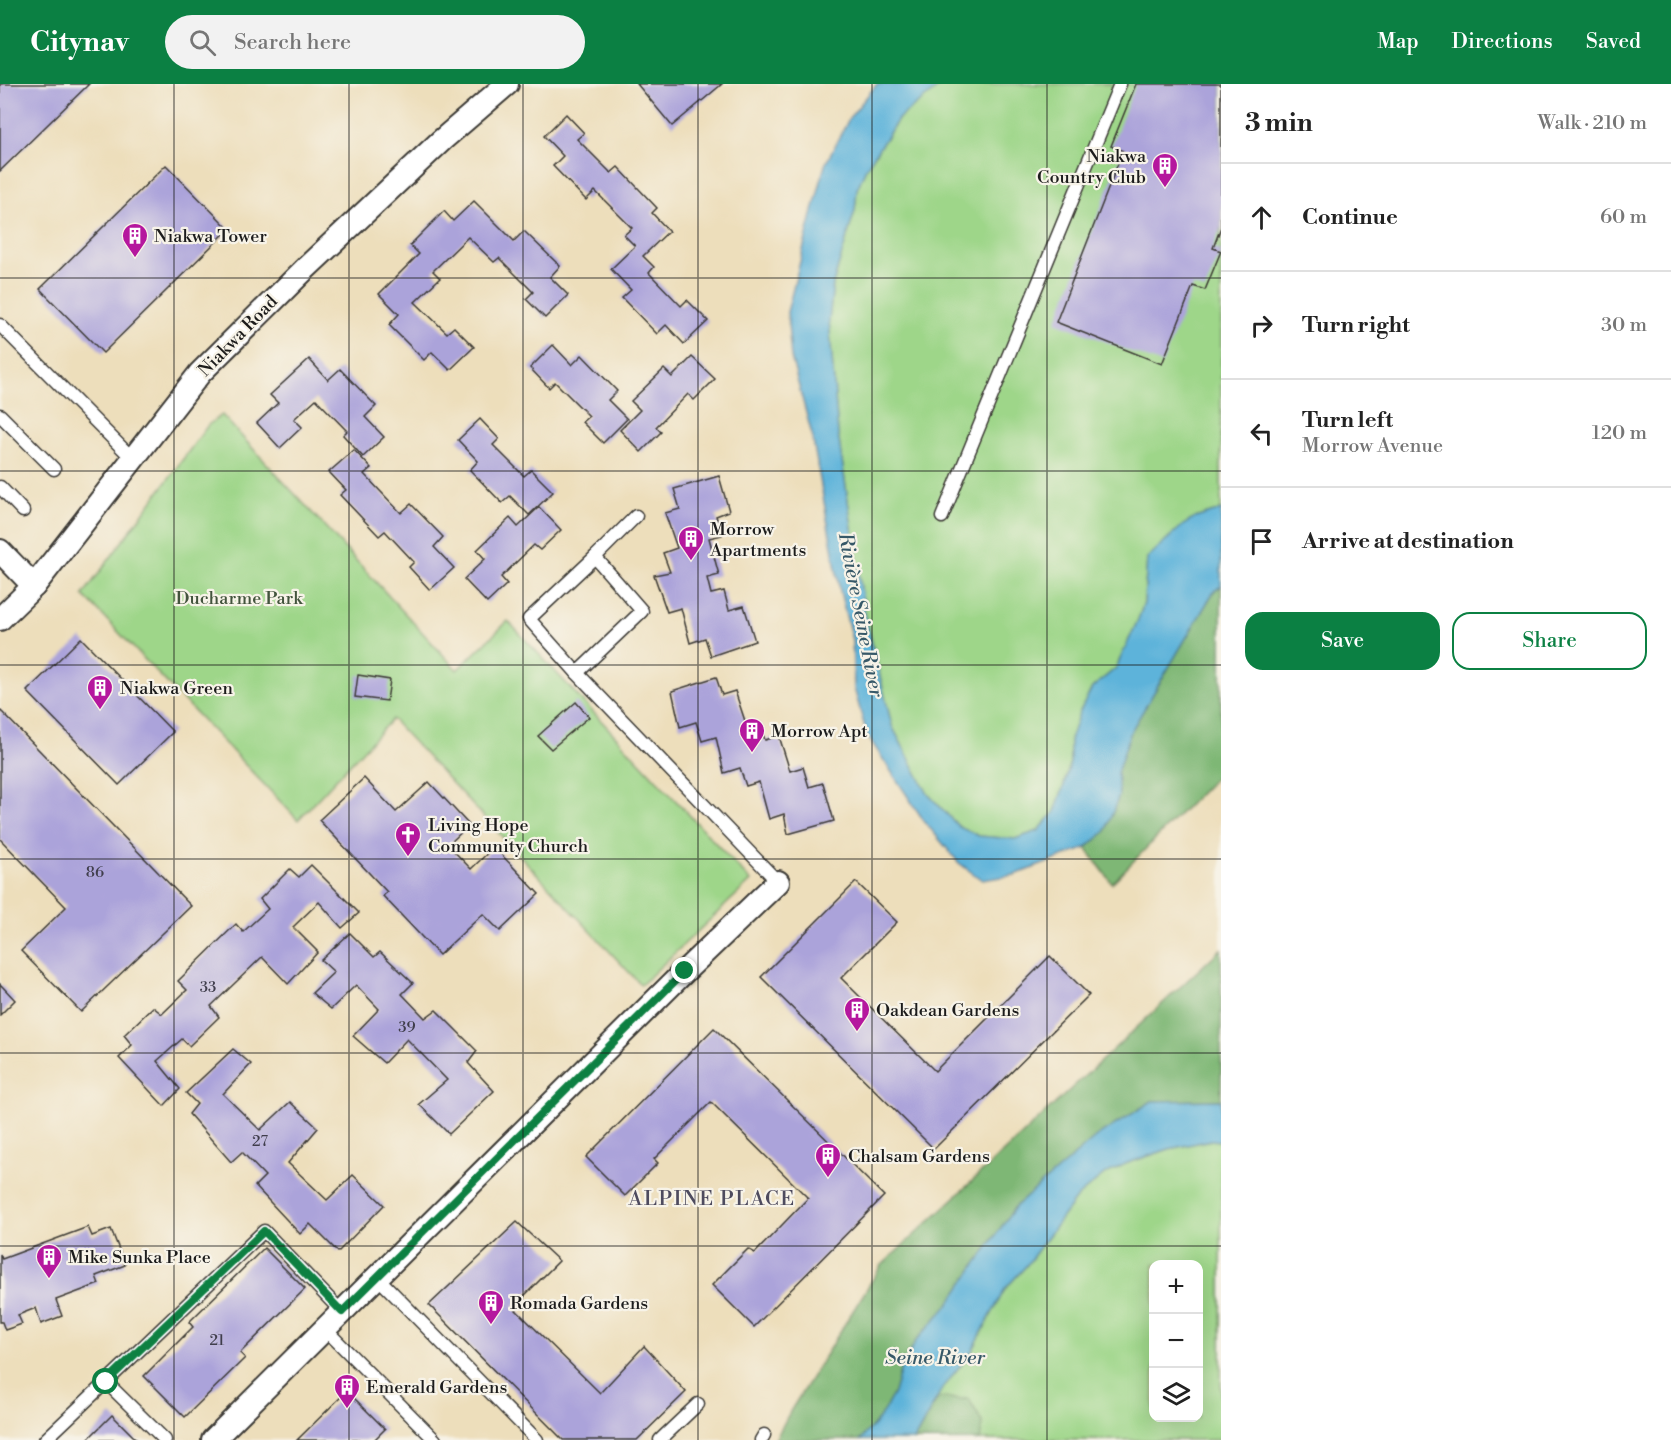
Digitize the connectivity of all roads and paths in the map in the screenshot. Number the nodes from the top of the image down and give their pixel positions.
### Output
1 (1120, 84) edge
2 (495, 88) edge
3 (0, 325) edge
4 (0, 415) edge
5 (133, 459) junction
6 (54, 469) dead end
7 (0, 488) edge
8 (23, 511) dead end
9 (636, 516) dead end
10 (942, 517) dead end
11 (0, 551) edge
12 (595, 557) junction
13 (34, 586) junction
14 (0, 619) edge
15 (577, 673) junction
16 (778, 882) joint
17 (377, 1277) junction
18 (342, 1312) junction
19 (324, 1329) junction
20 (106, 1382) junction
21 (698, 1404) dead end
22 (45, 1440) edge
23 (165, 1440) edge
24 (213, 1440) edge
25 (435, 1440) edge
26 (537, 1440) edge
27 (660, 1440) edge

1 - 10 lane
2 - 5 street, Niakwa Road
3 - 5 lane
4 - 6 lane
5 - 13 street, Niakwa Road
7 - 8 lane
9 - 12 lane
11 - 13 street
12 - 15 lane
12 - 15 lane
13 - 14 street, Niakwa Road
15 - 16 lane
16 - 17 street
17 - 18 street
17 - 26 lane
18 - 19 street
18 - 20 lane
19 - 24 street
19 - 25 lane
20 - 22 lane
20 - 23 lane
21 - 27 lane

